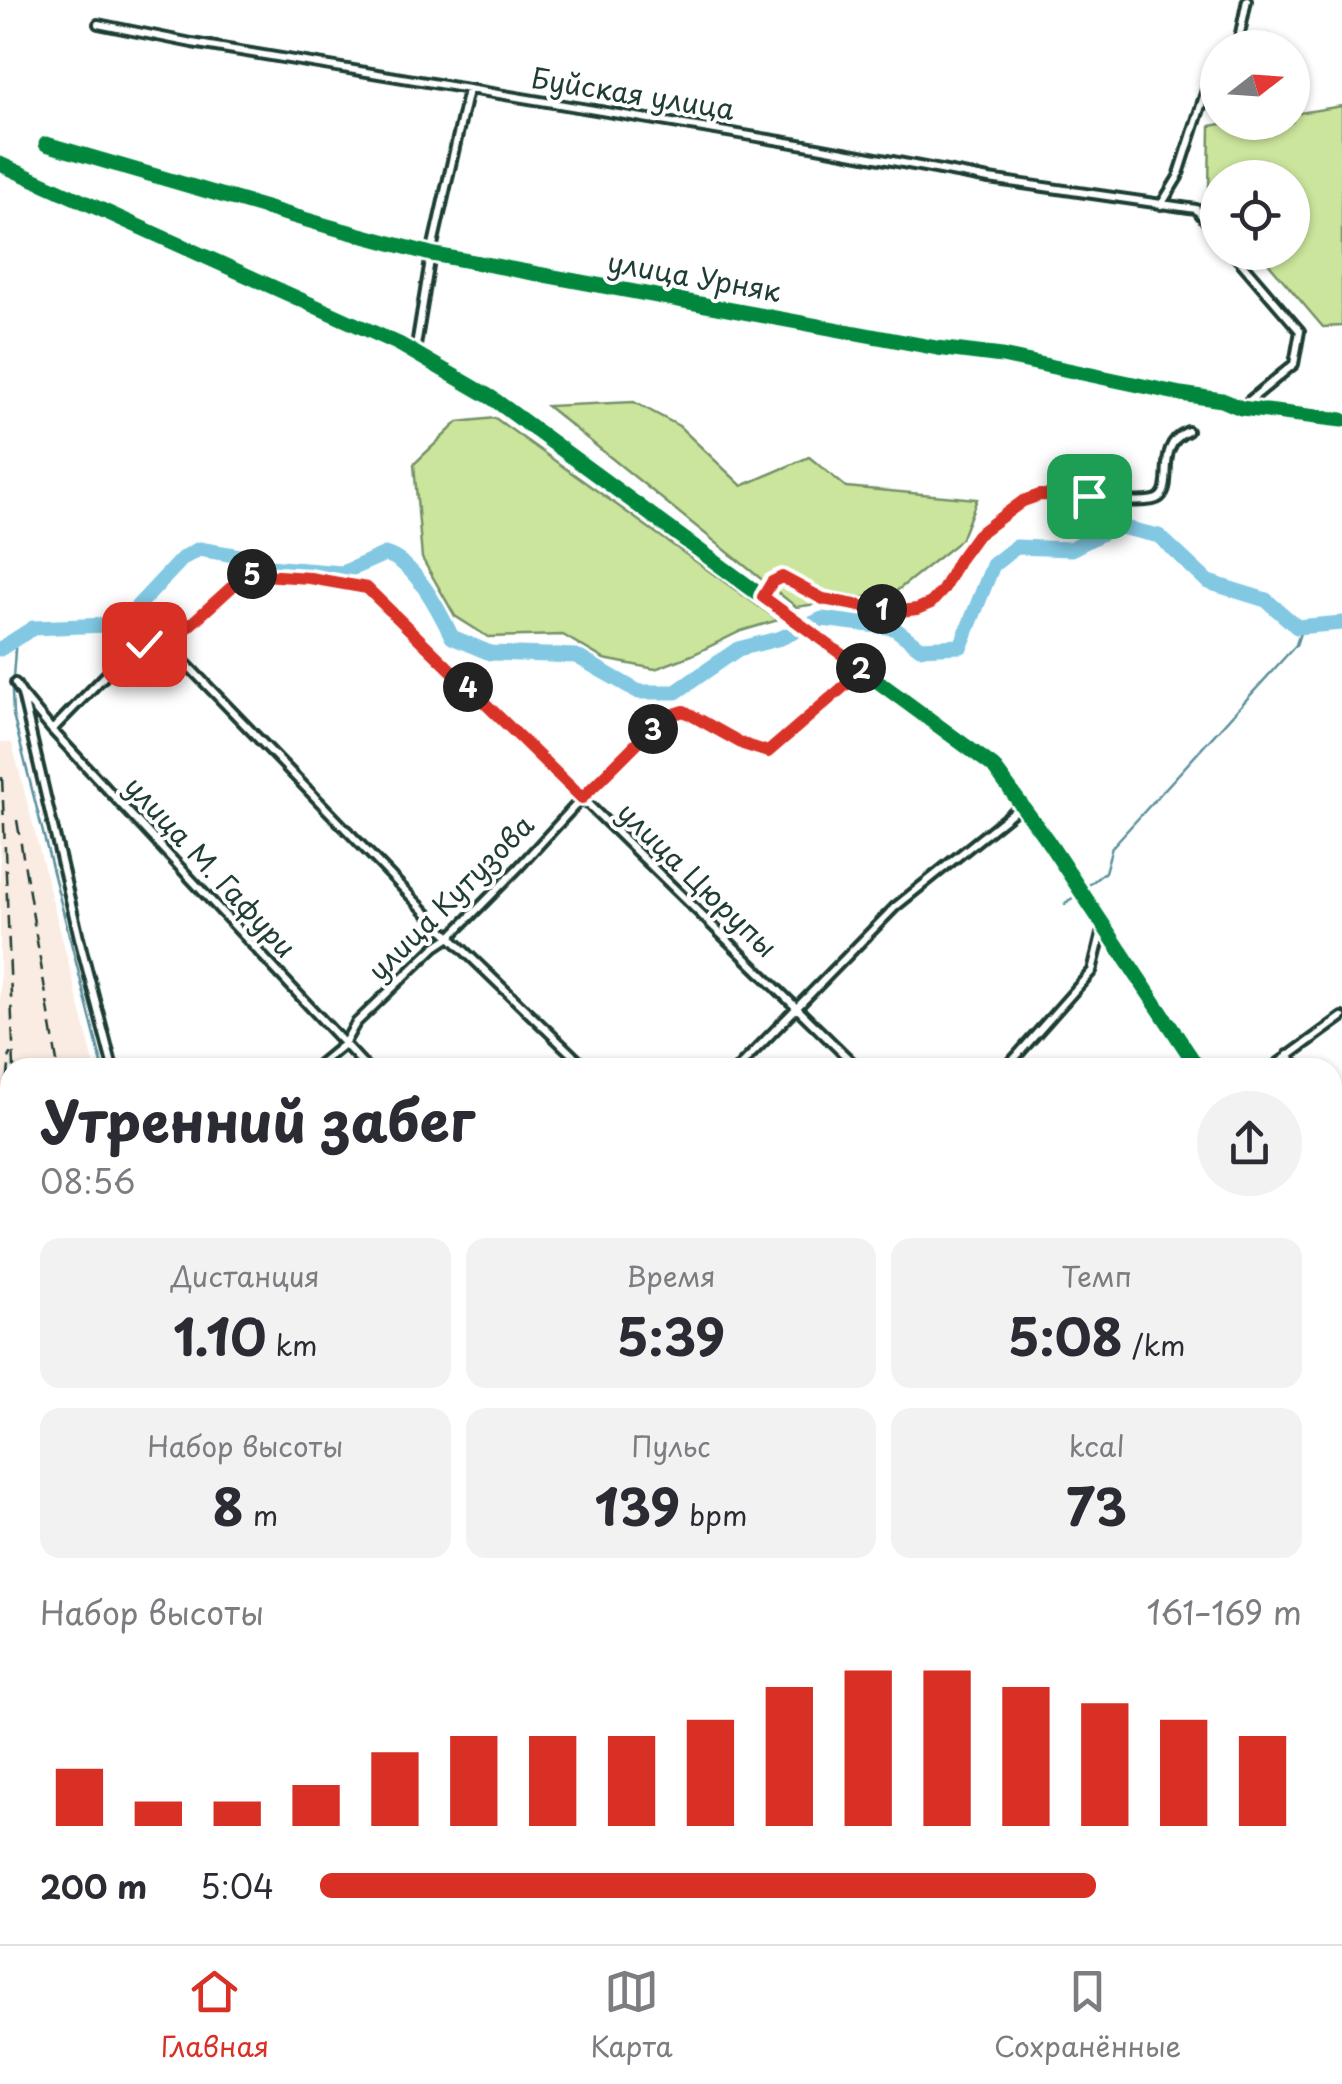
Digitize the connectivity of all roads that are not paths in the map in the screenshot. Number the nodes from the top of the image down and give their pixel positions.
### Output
1 (1247, 0) edge
2 (98, 24) dead end
3 (1241, 30) edge
4 (468, 90) junction
5 (1200, 109) edge
6 (46, 144) dead end
7 (0, 165) edge
8 (1161, 206) junction
9 (1200, 214) edge
10 (431, 254) junction
11 (1247, 270) edge
12 (414, 352) junction
13 (1241, 408) junction
14 (1342, 420) edge
15 (1188, 431) dead end
16 (763, 597) junction
17 (143, 619) dead end
18 (169, 644) junction
19 (863, 670) junction
20 (15, 683) dead end
21 (22, 694) junction
22 (52, 730) junction
23 (582, 798) junction
24 (1022, 805) junction
25 (1103, 924) junction
26 (450, 936) junction
27 (797, 1009) junction
28 (1342, 1018) edge
29 (344, 1044) junction
30 (1288, 1055) junction
31 (110, 1058) edge
32 (326, 1058) edge
33 (357, 1058) edge
34 (576, 1058) edge
35 (748, 1058) edge
36 (848, 1058) edge
37 (1015, 1058) edge
38 (1191, 1058) edge
39 (1284, 1058) edge
40 (1290, 1058) edge

1 - 3 street
2 - 4 street, Буйская улица
4 - 8 street, Буйская улица
4 - 10 street
5 - 8 street
6 - 10 street, улица Урняк
7 - 12 street
8 - 9 street, Буйская улица
10 - 12 street
10 - 13 street, улица Урняк
11 - 13 street
12 - 16 street
13 - 14 street, улица Урняк
15 - 16 street
16 - 19 street
17 - 18 street
18 - 22 street
18 - 23 street, улица Цюрупы
18 - 26 street
19 - 23 street, улица Кутузова
19 - 24 street
20 - 21 street
21 - 22 street, улица М. Гафури
21 - 31 street
22 - 29 street, улица М. Гафури
23 - 26 street, улица Кутузова
23 - 27 street, улица Цюрупы
24 - 25 street
24 - 27 street
25 - 37 street
25 - 38 street
26 - 29 street, улица Кутузова
26 - 34 street
27 - 35 street
27 - 36 street, улица Цюрупы
28 - 30 street
29 - 32 street, улица Кутузова
29 - 33 street, улица М. Гафури
30 - 39 street
30 - 40 street

